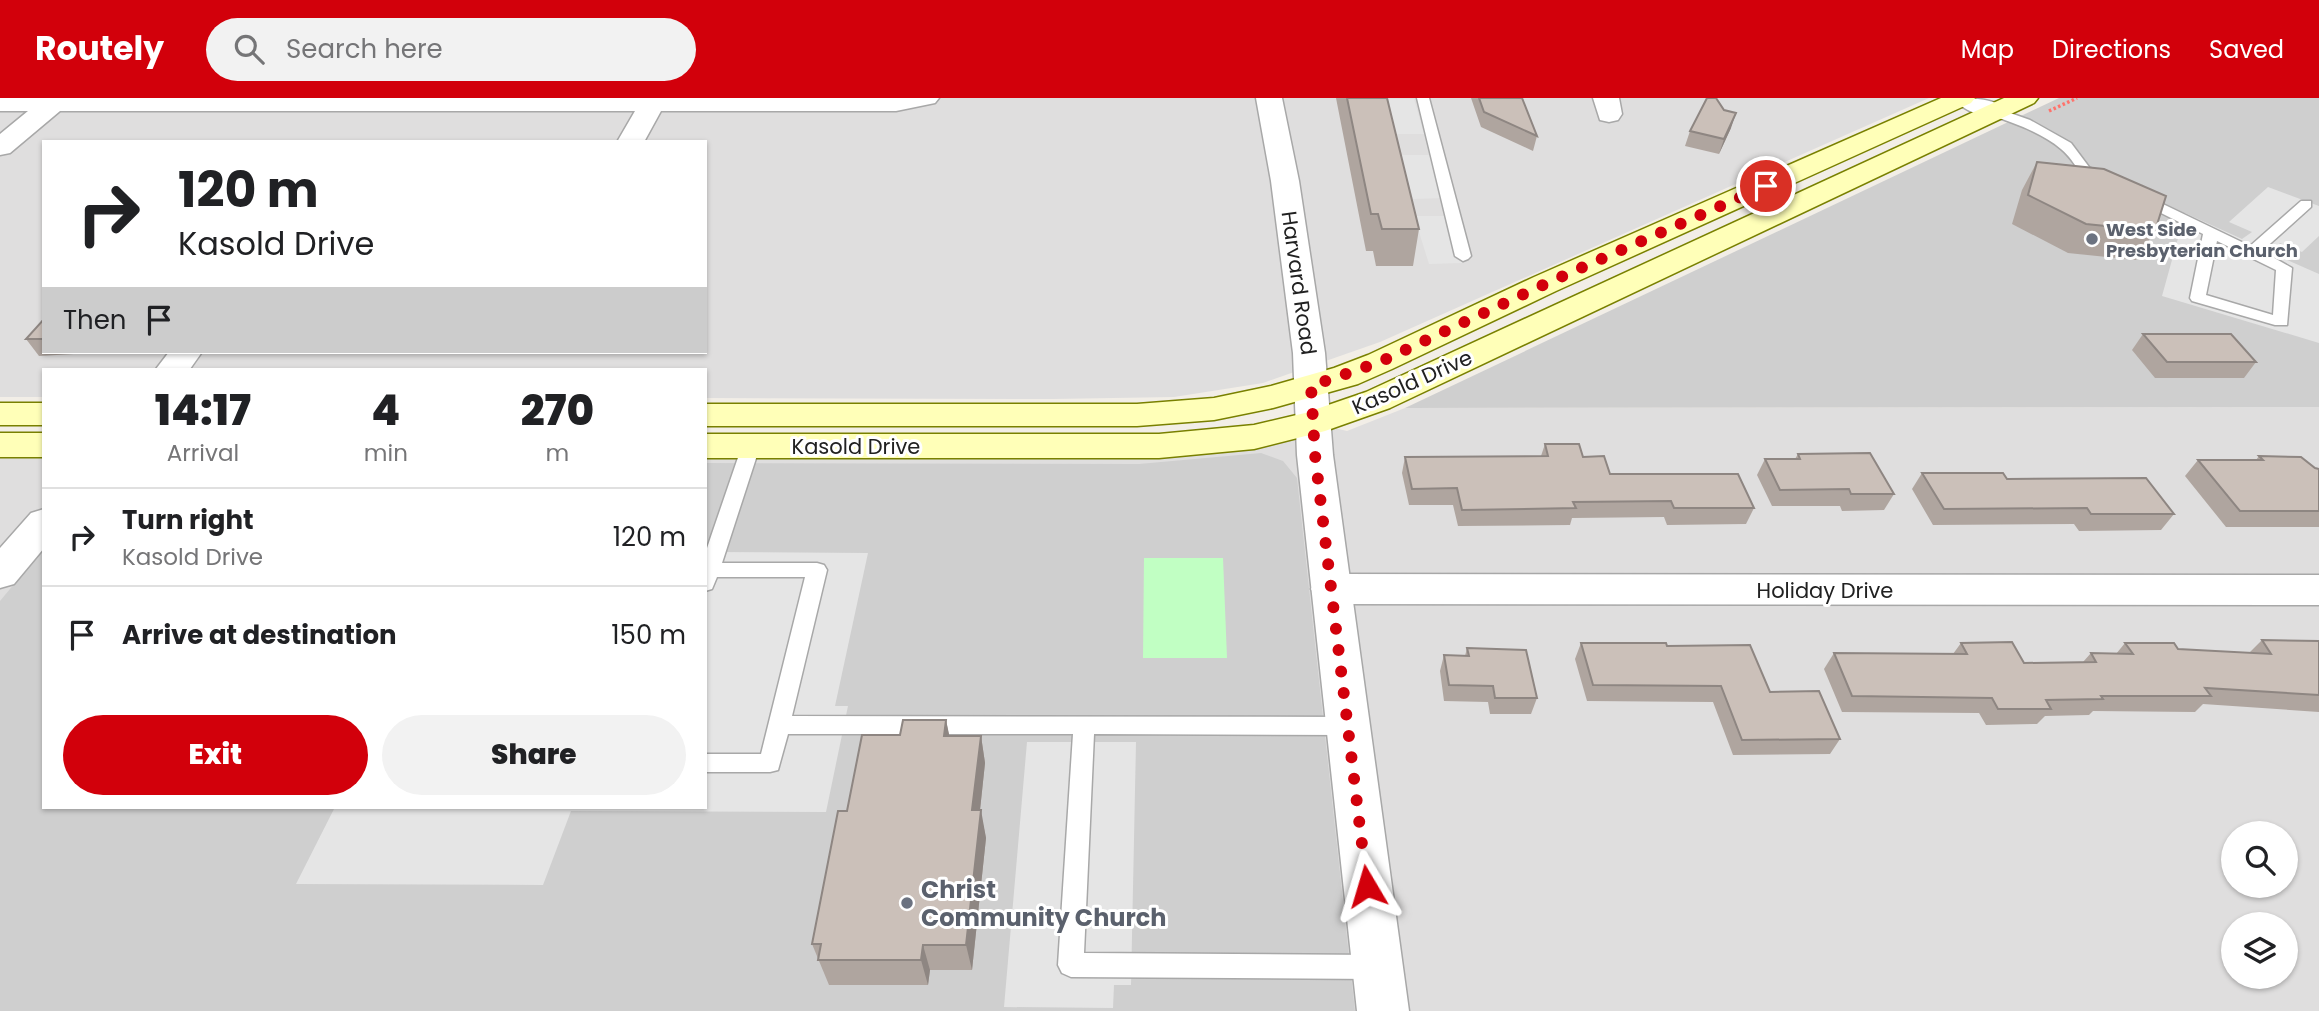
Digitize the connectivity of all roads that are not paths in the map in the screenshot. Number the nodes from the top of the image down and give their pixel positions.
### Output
1 (926, 98) edge
2 (1269, 98) edge
3 (1423, 98) edge
4 (1964, 98) edge
5 (2025, 98) edge
6 (0, 103) edge
7 (54, 103) junction
8 (652, 103) junction
9 (1996, 112) junction
10 (631, 140) edge
11 (0, 147) edge
12 (2306, 204) dead end
13 (2211, 232) junction
14 (2252, 252) junction
15 (1462, 256) dead end
16 (184, 354) edge
17 (173, 368) edge
18 (1312, 405) junction
19 (0, 414) edge
20 (42, 414) edge
21 (707, 415) edge
22 (0, 445) edge
23 (42, 445) edge
24 (707, 446) edge
25 (751, 446) junction
26 (42, 524) edge
27 (0, 574) edge
28 (707, 577) edge
29 (1331, 589) junction
30 (2319, 590) edge
31 (779, 725) junction
32 (1084, 725) junction
33 (1348, 726) junction
34 (707, 764) edge
35 (1377, 967) junction
36 (1383, 1011) edge

1 - 8 street
2 - 18 street, Harvard Road
3 - 15 lane
4 - 9 street
4 - 18 main road, Kasold Drive
5 - 9 main road, Kasold Drive
6 - 7 street
7 - 8 street
7 - 11 street
8 - 10 street
9 - 13 lane
9 - 18 main road, Kasold Drive
12 - 14 lane
13 - 14 lane
13 - 14 lane
16 - 17 street
18 - 21 main road, Kasold Drive
18 - 25 main road, Kasold Drive
18 - 29 street, Harvard Road
19 - 20 main road
22 - 23 main road
24 - 25 main road, Kasold Drive
25 - 28 lane
26 - 27 street
28 - 31 lane
29 - 30 street, Holiday Drive
29 - 33 street, Harvard Road
31 - 32 lane
31 - 34 lane
32 - 33 lane
32 - 35 lane
33 - 35 street, Harvard Road
35 - 36 street, Harvard Road

